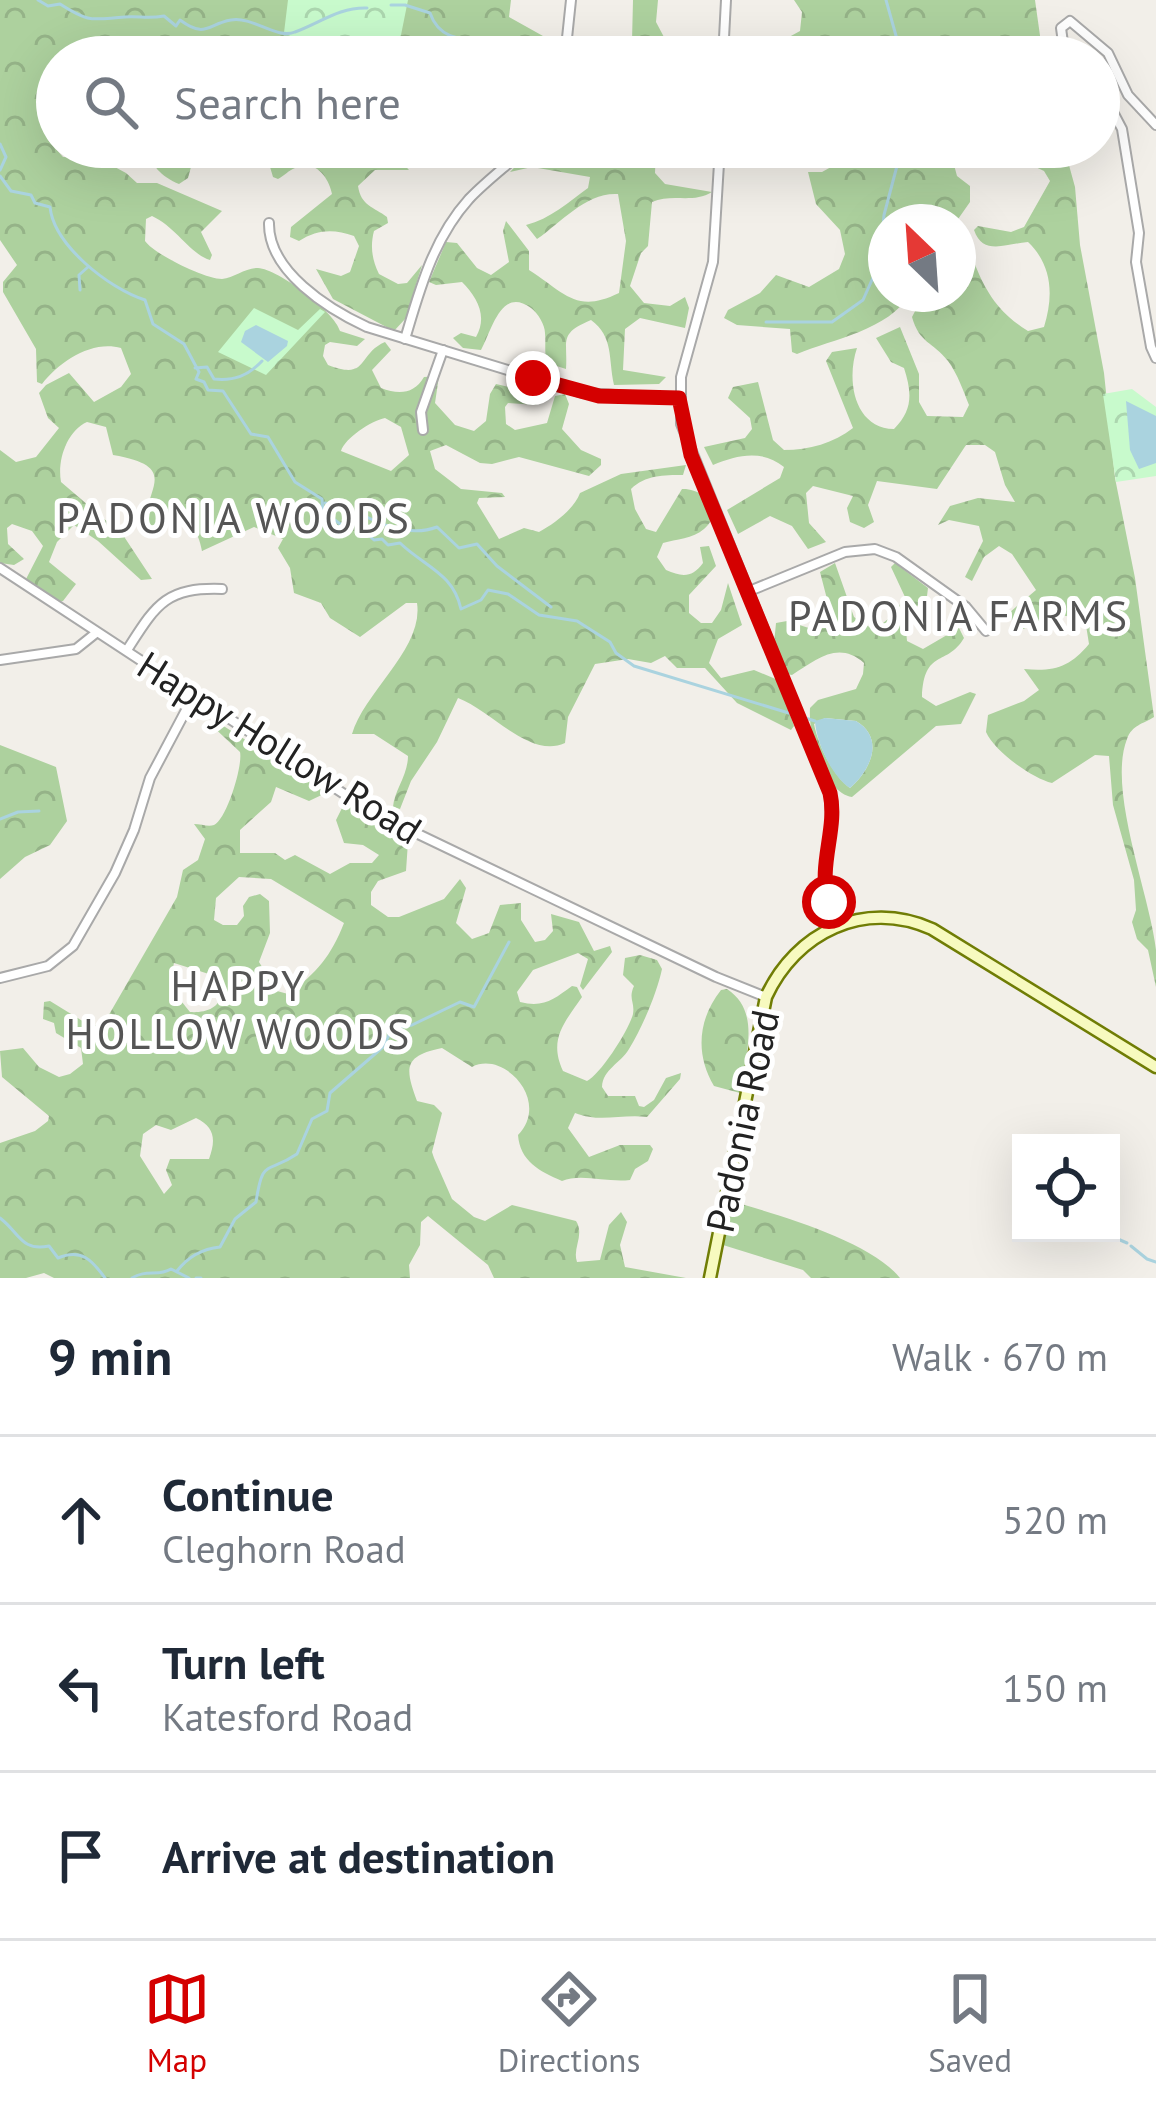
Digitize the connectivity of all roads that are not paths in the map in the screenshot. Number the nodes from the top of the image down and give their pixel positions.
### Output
1 (571, 0) edge
2 (726, 0) edge
3 (567, 36) edge
4 (724, 36) edge
5 (1062, 36) edge
6 (1089, 36) edge
7 (1120, 78) edge
8 (1120, 125) edge
9 (1156, 125) edge
10 (503, 168) edge
11 (719, 168) edge
12 (269, 223) dead end
13 (405, 339) junction
14 (442, 350) junction
15 (1156, 358) edge
16 (679, 398) junction
17 (423, 430) dead end
18 (0, 568) edge
19 (222, 589) dead end
20 (747, 592) junction
21 (986, 631) dead end
22 (96, 633) junction
23 (127, 650) junction
24 (0, 660) edge
25 (193, 697) junction
26 (838, 924) junction
27 (0, 978) edge
28 (766, 997) junction
29 (1156, 1067) edge
30 (710, 1278) edge

1 - 3 street
2 - 4 street
5 - 6 street
7 - 9 street
8 - 15 street
10 - 13 street
11 - 16 street
12 - 13 street
13 - 14 street
14 - 16 street
14 - 17 street
16 - 20 street
18 - 22 street, Happy Hollow Road
19 - 23 street
20 - 21 street
20 - 26 street
22 - 23 street, Happy Hollow Road
22 - 24 street
23 - 25 street, Happy Hollow Road
25 - 27 street
25 - 28 street, Happy Hollow Road
26 - 28 main road, Padonia Road
26 - 29 main road
28 - 30 main road, Padonia Road

